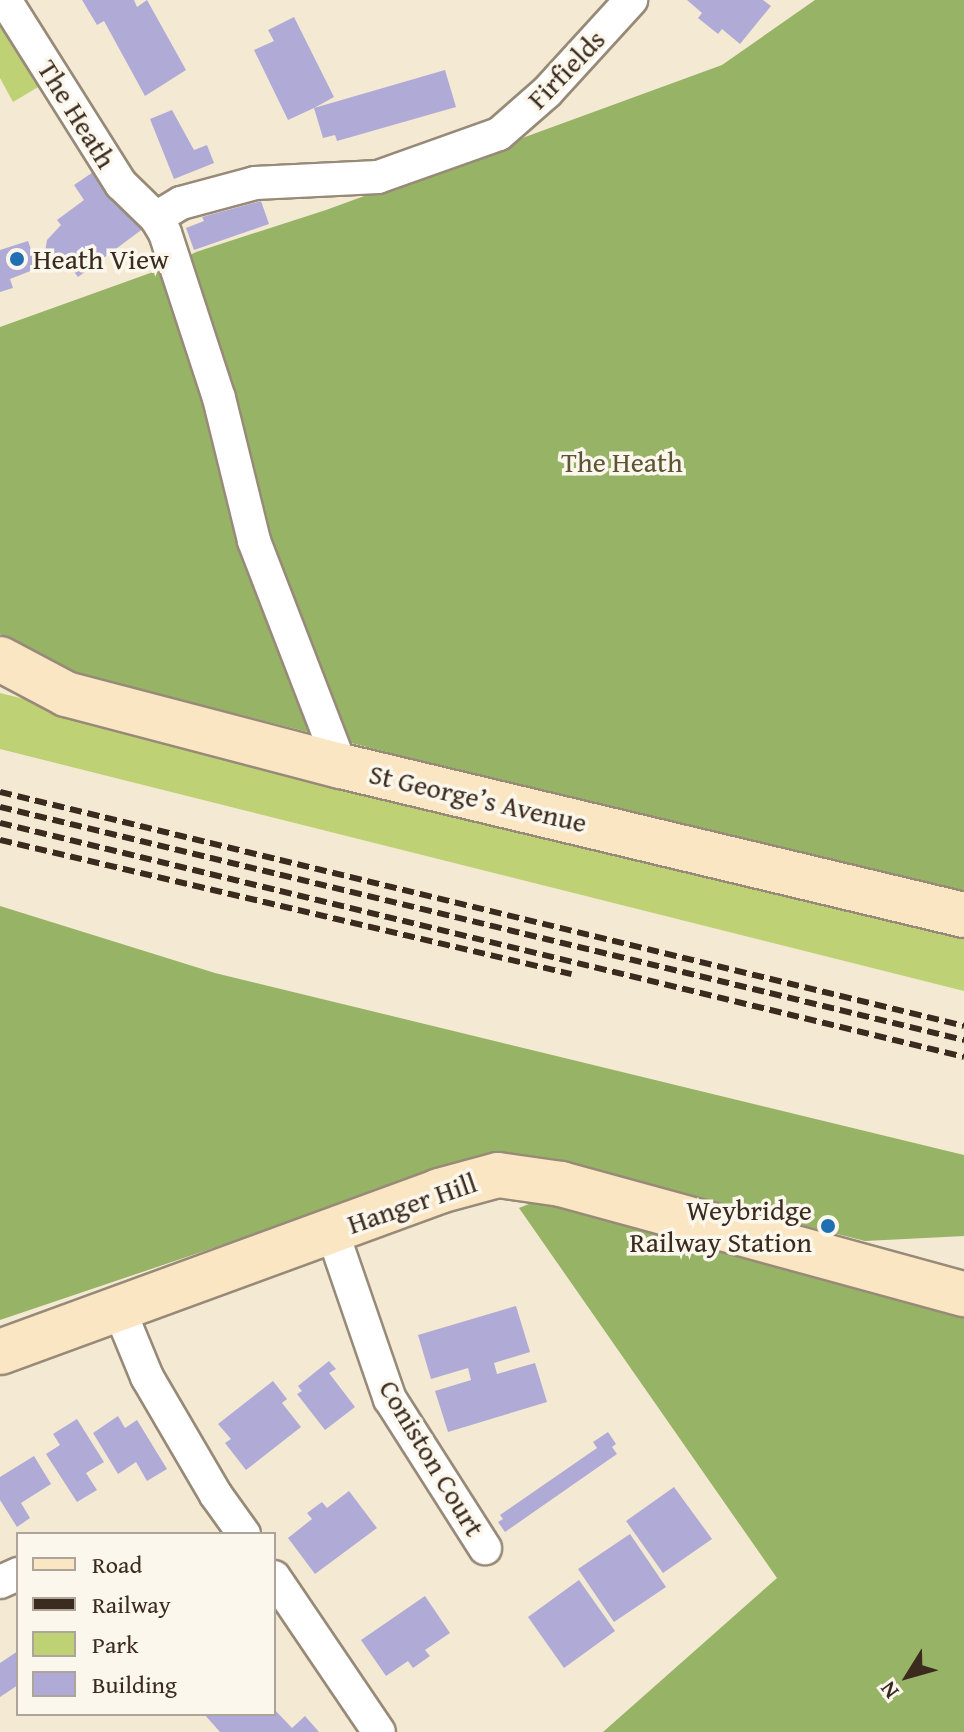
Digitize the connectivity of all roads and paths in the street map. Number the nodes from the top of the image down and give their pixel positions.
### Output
1 (5, 0) edge
2 (631, 0) edge
3 (156, 218) junction
4 (0, 659) edge
5 (341, 766) junction
6 (964, 915) edge
7 (332, 1231) junction
8 (835, 1258) junction
9 (964, 1266) edge
10 (964, 1294) edge
11 (119, 1309) junction
12 (0, 1352) edge
13 (243, 1532) edge
14 (485, 1548) dead end
15 (276, 1580) edge
16 (379, 1732) edge

1 - 3 street, The Heath
2 - 3 street, Firfields
3 - 5 street, The Heath
4 - 5 main road, St George’s Avenue
5 - 6 main road, St George’s Avenue
7 - 8 main road, Hanger Hill
7 - 11 main road, Hanger Hill
7 - 14 street, Coniston Court
8 - 9 main road, Hanger Hill
8 - 10 main road, Hanger Hill
11 - 12 main road, Hanger Hill
11 - 13 street
15 - 16 street

